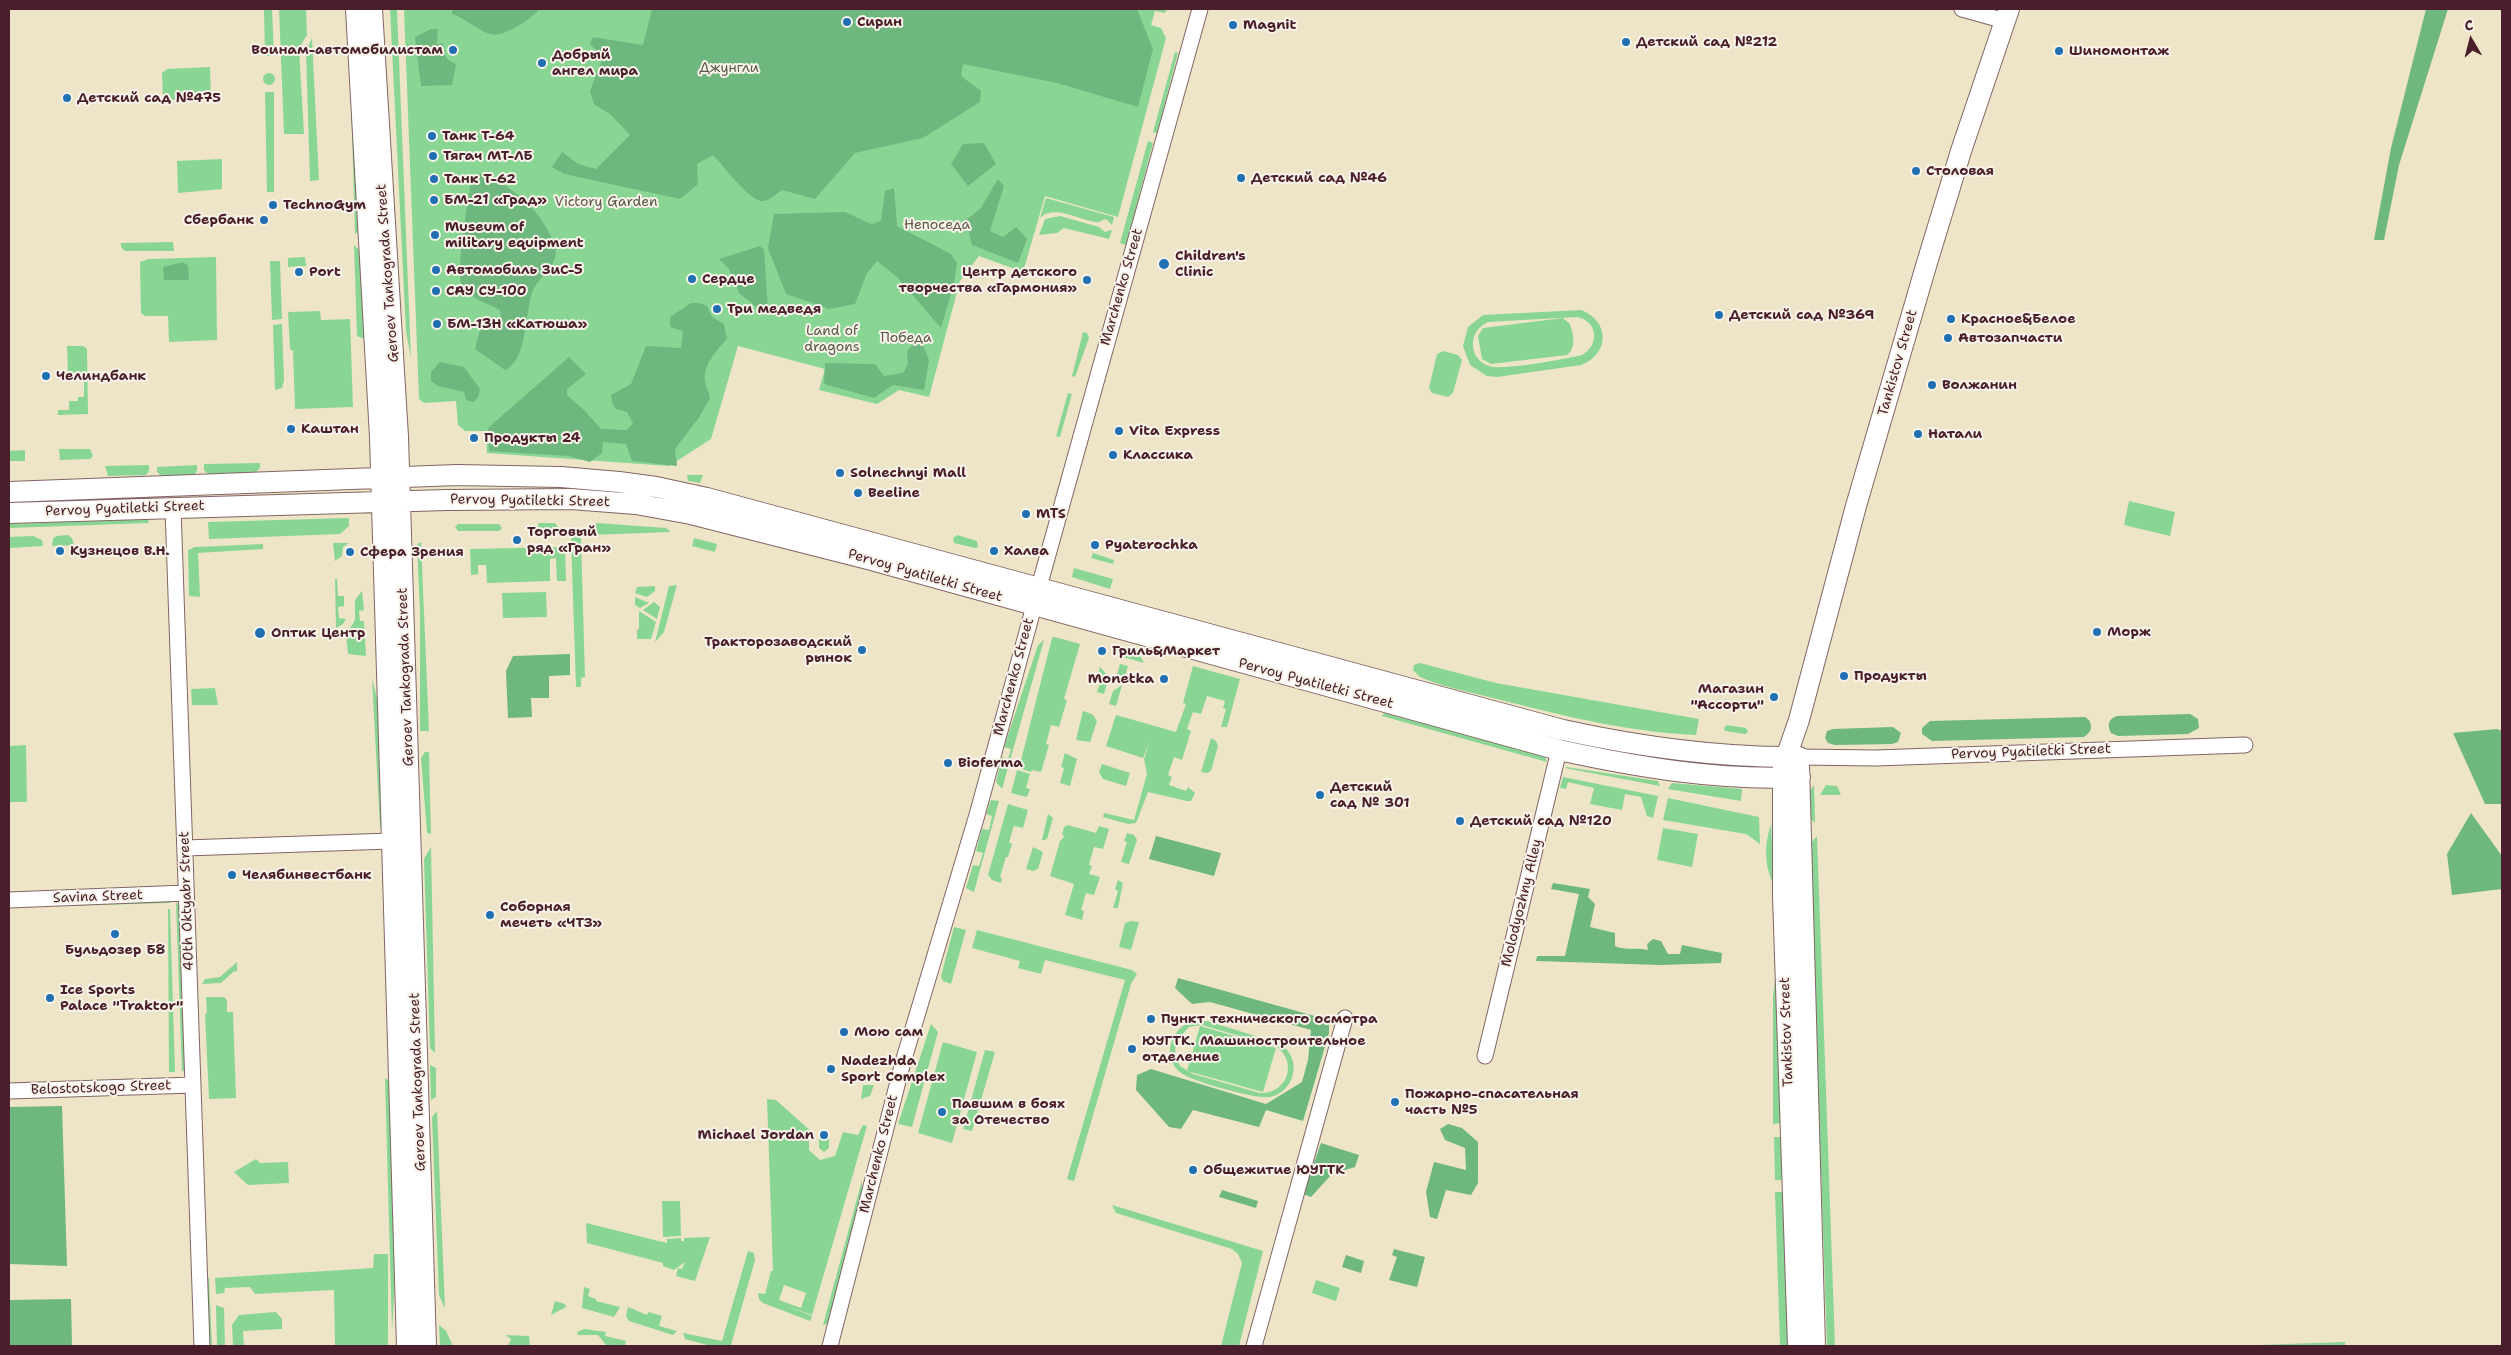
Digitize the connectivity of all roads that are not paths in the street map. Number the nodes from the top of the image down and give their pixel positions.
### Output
1 (356, 9) edge
2 (372, 9) edge
3 (1200, 9) edge
4 (1962, 9) edge
5 (2007, 15) edge
6 (390, 477) junction
7 (172, 486) junction
8 (9, 492) edge
9 (401, 501) junction
10 (380, 502) junction
11 (173, 508) junction
12 (9, 513) edge
13 (1039, 587) junction
14 (1034, 606) junction
15 (2245, 745) dead end
16 (1559, 750) junction
17 (1800, 757) junction
18 (1791, 777) junction
19 (401, 841) junction
20 (185, 848) junction
21 (186, 894) junction
22 (9, 900) edge
23 (1345, 1018) dead end
24 (1485, 1056) dead end
25 (193, 1084) junction
26 (9, 1091) edge
27 (202, 1346) edge
28 (407, 1346) edge
29 (426, 1346) edge
30 (830, 1346) edge
31 (1254, 1346) edge
32 (1798, 1346) edge
33 (1815, 1346) edge

1 - 6 main road, Geroev Tankograda Street
2 - 6 main road, Geroev Tankograda Street
3 - 13 street, Marchenko Street
4 - 5 street
5 - 17 main road, Tankistov Street
6 - 7 main road, Pervoy Pyatiletki Street
6 - 9 main road, Geroev Tankograda Street
6 - 10 main road, Geroev Tankograda Street
6 - 13 main road, Pervoy Pyatiletki Street
7 - 8 main road, Pervoy Pyatiletki Street
7 - 11 main road, 40th Oktyabr Street
9 - 10 main road, Pervoy Pyatiletki Street
9 - 14 main road, Pervoy Pyatiletki Street
9 - 19 main road, Geroev Tankograda Street
10 - 11 main road, Pervoy Pyatiletki Street
10 - 19 main road, Geroev Tankograda Street
11 - 12 main road, Pervoy Pyatiletki Street
11 - 20 street, 40th Oktyabr Street
13 - 14 main road, Marchenko Street
13 - 17 main road, Pervoy Pyatiletki Street
14 - 16 main road, Pervoy Pyatiletki Street
14 - 30 street, Marchenko Street
15 - 17 street, Pervoy Pyatiletki Street
16 - 18 main road, Pervoy Pyatiletki Street
16 - 24 street, Molodyozhny Alley
17 - 18 main road, Tankistov Street
17 - 18 street
18 - 32 main road, Tankistov Street
18 - 33 main road, Tankistov Street
19 - 20 street
19 - 28 main road, Geroev Tankograda Street
19 - 29 main road, Geroev Tankograda Street
20 - 21 street, 40th Oktyabr Street
21 - 22 street, Savina Street
21 - 25 street, 40th Oktyabr Street
23 - 31 street
25 - 26 street, Belostotskogo Street
25 - 27 street, 40th Oktyabr Street

